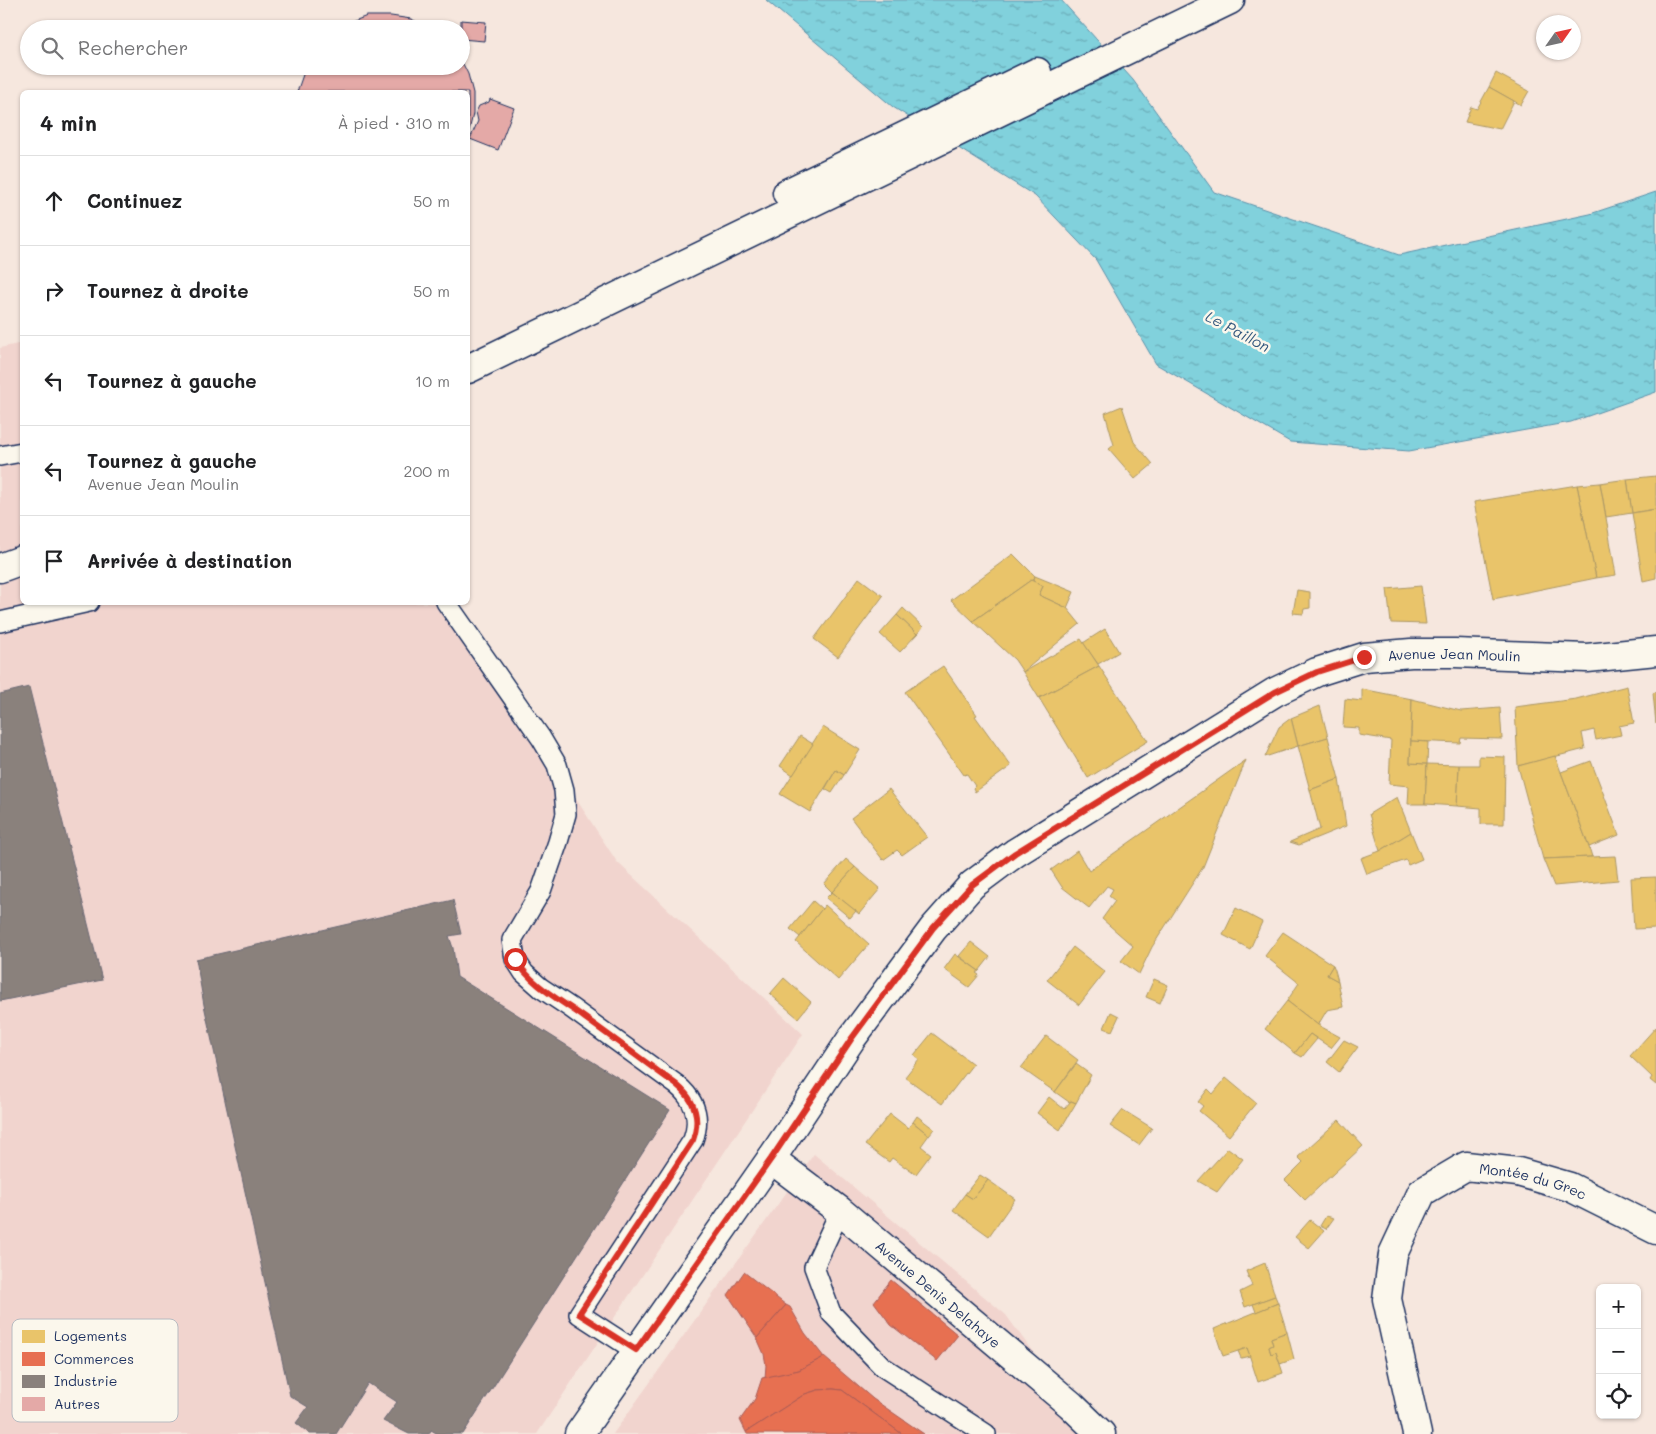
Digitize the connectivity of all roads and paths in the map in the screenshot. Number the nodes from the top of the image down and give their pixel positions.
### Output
1 (1187, 0) edge
2 (1225, 2) edge
3 (892, 153) junction
4 (470, 348) edge
5 (470, 368) edge
6 (20, 452) edge
7 (0, 456) edge
8 (20, 541) edge
9 (0, 548) edge
10 (20, 561) edge
11 (0, 568) edge
12 (76, 605) edge
13 (448, 605) edge
14 (0, 622) edge
15 (1656, 651) edge
16 (771, 1159) junction
17 (840, 1211) junction
18 (1656, 1230) edge
19 (636, 1350) junction
20 (579, 1434) edge
21 (986, 1434) edge
22 (1101, 1434) edge
23 (1418, 1434) edge

1 - 3 street
2 - 3 street
3 - 4 street
3 - 5 street
6 - 7 lane
8 - 9 street
10 - 11 street
12 - 14 lane
13 - 19 lane
15 - 16 street, Avenue Jean Moulin
16 - 17 street, Avenue Denis Delahaye
16 - 19 street, Avenue Jean Moulin
17 - 21 lane
17 - 22 street, Avenue Denis Delahaye
18 - 23 street, Montée du Grec
19 - 20 street, Avenue Jean Moulin

